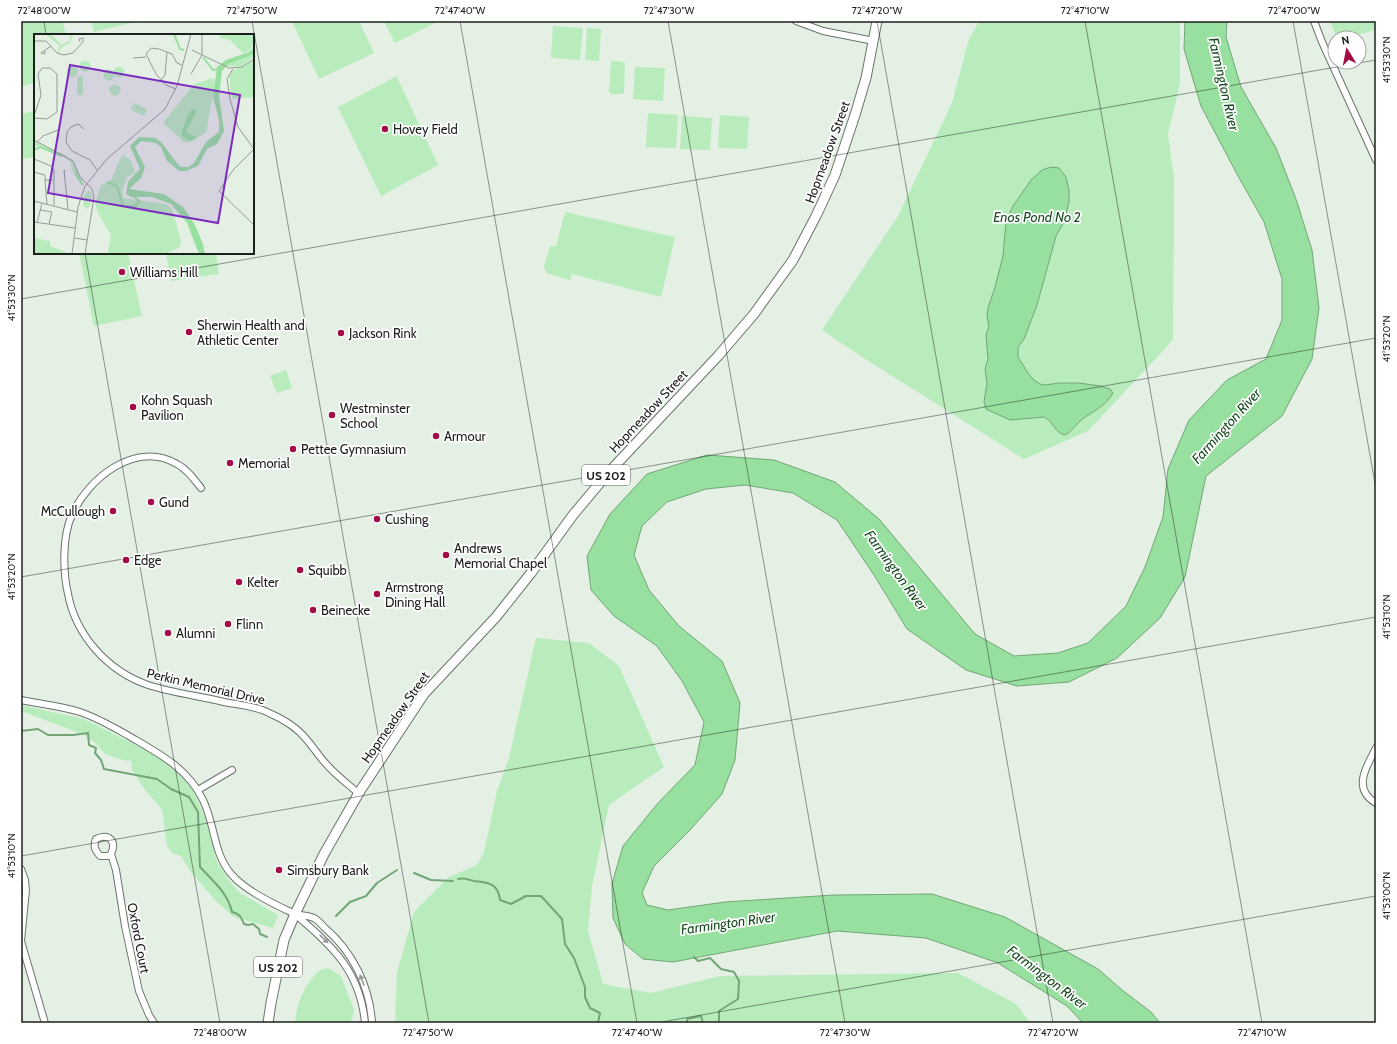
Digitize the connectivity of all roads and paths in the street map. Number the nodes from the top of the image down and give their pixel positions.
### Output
1 (796, 21) edge
2 (877, 21) edge
3 (1314, 21) edge
4 (874, 41) junction
5 (1376, 160) edge
6 (200, 488) dead end
7 (21, 700) edge
8 (1376, 748) edge
9 (232, 770) dead end
10 (198, 790) junction
11 (358, 793) junction
12 (1376, 803) edge
13 (111, 854) dead end
14 (21, 869) edge
15 (295, 914) junction
16 (21, 941) edge
17 (45, 1023) edge
18 (154, 1023) edge
19 (268, 1023) edge
20 (365, 1023) edge
21 (372, 1023) edge

1 - 4 street
2 - 4 highway, Hopmeadow Street / US 202
3 - 5 street
4 - 11 highway, Hopmeadow Street / US 202
6 - 11 street, Perkin Memorial Drive
7 - 10 street
8 - 12 street
9 - 10 street
10 - 15 street
11 - 15 highway, Hopmeadow Street / US 202
13 - 18 street, Oxford Court
14 - 16 street
15 - 19 highway, Hopmeadow Street / US 202
15 -> 20 street
21 -> 15 street
16 - 17 street

